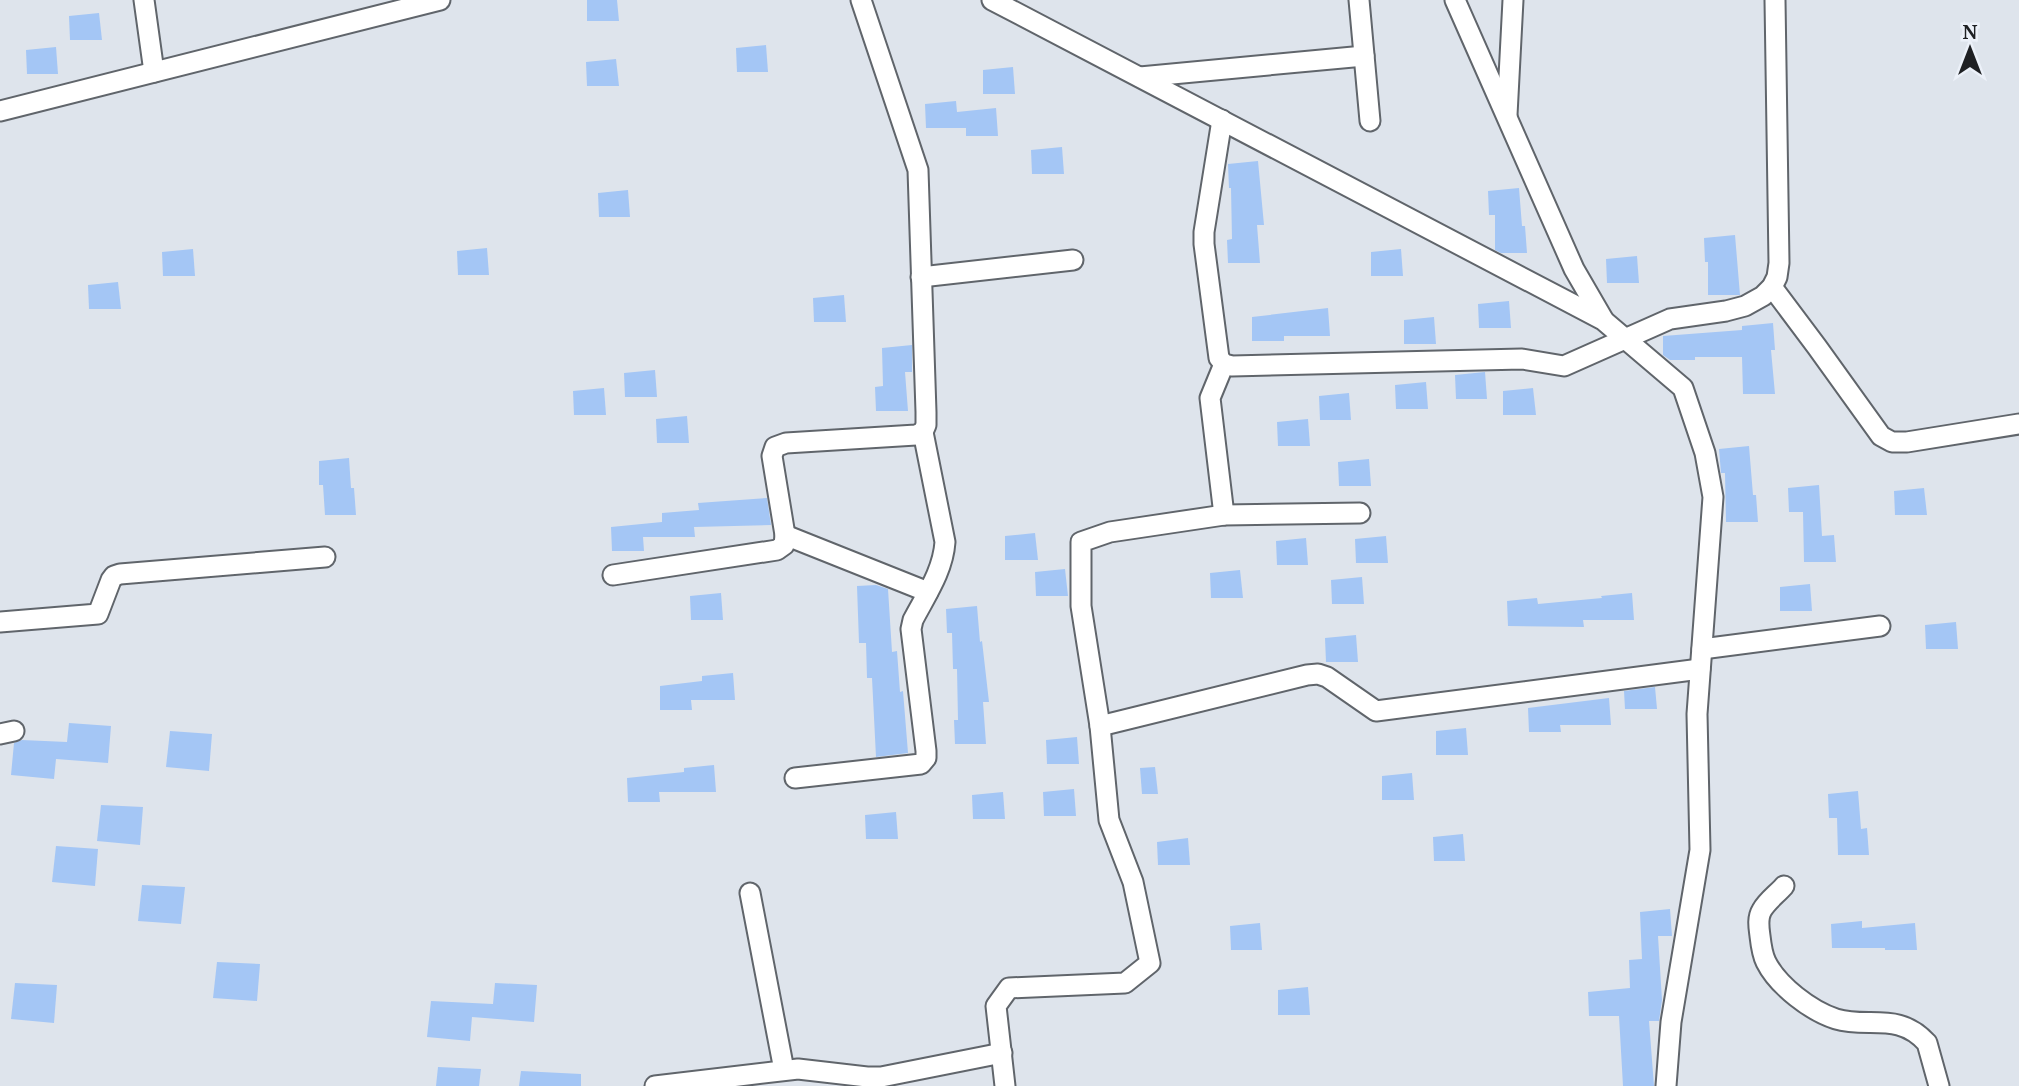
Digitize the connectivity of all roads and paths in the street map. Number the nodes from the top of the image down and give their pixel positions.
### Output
1 (145, 0) edge
2 (440, 0) edge
3 (861, 0) edge
4 (992, 0) edge
5 (1359, 0) edge
6 (1455, 0) edge
7 (1513, 0) edge
8 (1775, 0) edge
9 (1511, 33) junction
10 (1364, 56) junction
11 (1482, 62) junction
12 (154, 72) junction
13 (1139, 77) junction
14 (0, 111) edge
15 (1507, 119) junction
16 (1222, 120) junction
17 (1370, 121) dead end
18 (1073, 260) dead end
19 (921, 277) junction
20 (1772, 287) junction
21 (1603, 320) junction
22 (1627, 340) junction
23 (1224, 364) junction
24 (2019, 424) edge
25 (923, 432) junction
26 (1360, 513) dead end
27 (1224, 515) junction
28 (785, 535) junction
29 (326, 557) dead end
30 (613, 575) dead end
31 (928, 592) junction
32 (0, 622) edge
33 (1880, 626) dead end
34 (1702, 649) junction
35 (1700, 669) junction
36 (1100, 726) junction
37 (795, 778) dead end
38 (1784, 886) dead end
39 (750, 893) dead end
40 (1002, 1053) junction
41 (784, 1070) junction
42 (655, 1086) edge
43 (1005, 1086) edge
44 (1666, 1086) edge
45 (1939, 1086) edge

1 - 12 street
2 - 12 street
3 - 19 street
4 - 13 street
5 - 10 street
6 - 11 street
7 - 9 street
8 - 20 street
9 - 11 street
9 - 15 street
10 - 13 street
10 - 17 street
11 - 15 street
12 - 14 street
13 - 16 street
15 - 21 street
16 - 21 street
16 - 23 street
18 - 19 street
19 - 25 street
20 - 22 street
20 - 24 street
21 - 22 street
22 - 23 street
22 - 34 street
23 - 27 street
25 - 28 street
25 - 31 street
26 - 27 street
27 - 36 street
28 - 30 street
28 - 31 street
29 - 32 street
31 - 37 street
33 - 34 street
34 - 35 street
35 - 36 street
35 - 44 street
36 - 40 street
38 - 45 street
39 - 41 street
40 - 41 street
40 - 43 street
41 - 42 street

